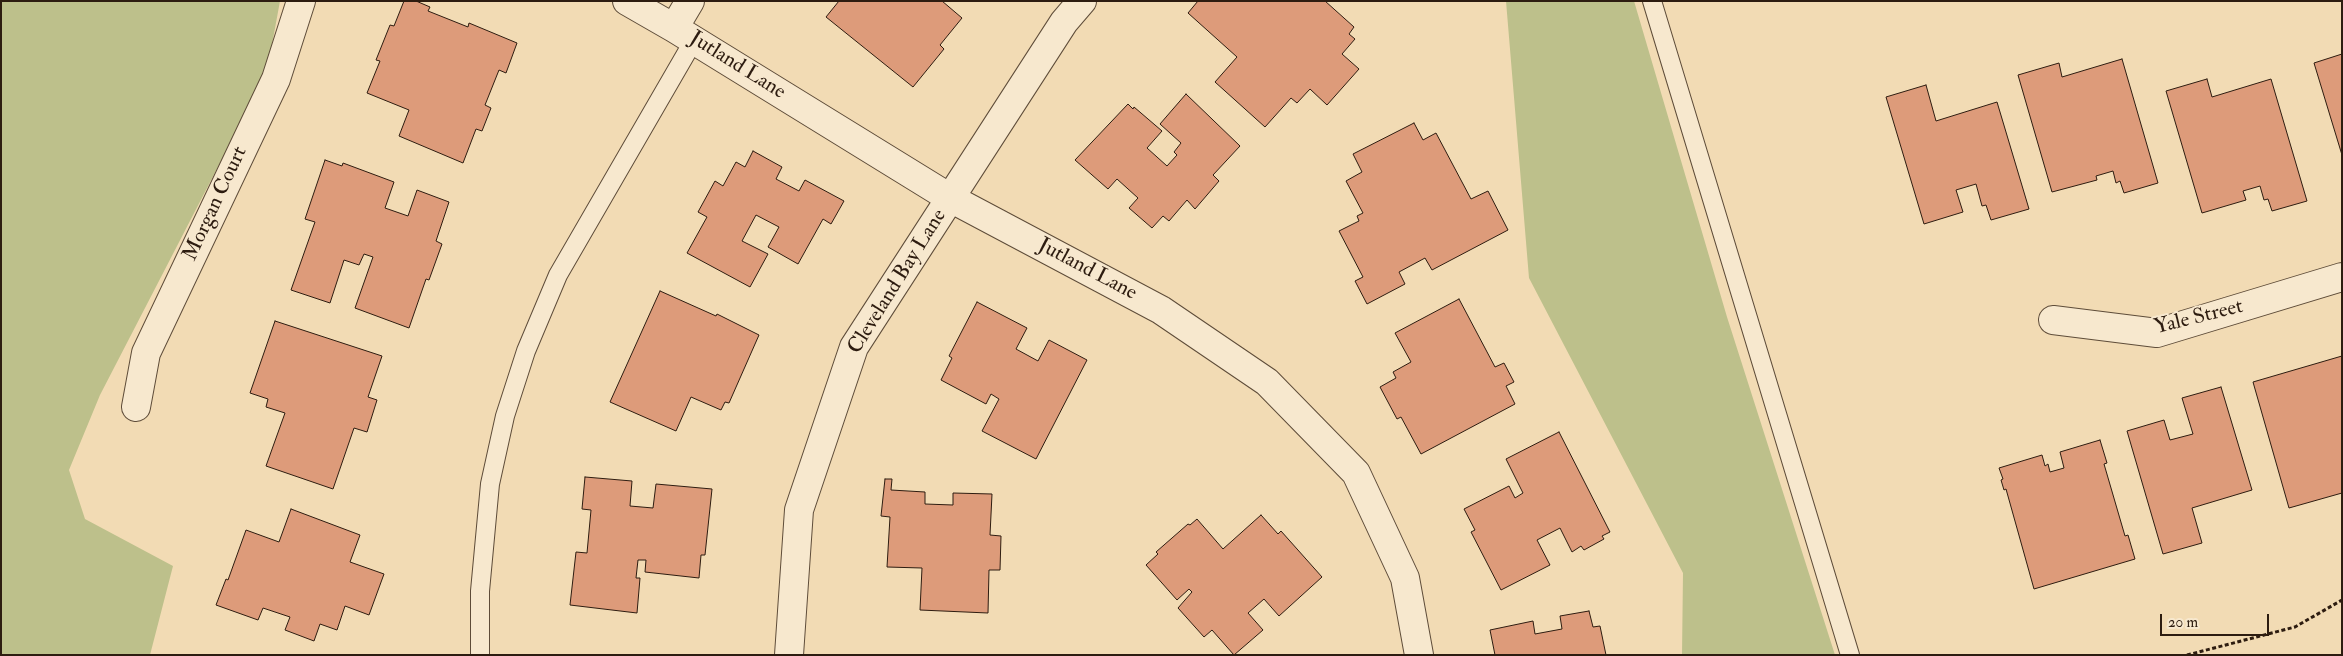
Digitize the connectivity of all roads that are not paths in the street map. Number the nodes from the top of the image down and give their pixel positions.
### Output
1 (301, 1) edge
2 (626, 1) edge
3 (690, 1) edge
4 (1082, 1) edge
5 (1652, 1) edge
6 (684, 34) junction
7 (950, 198) junction
8 (2342, 277) edge
9 (2053, 320) dead end
10 (136, 407) dead end
11 (480, 655) edge
12 (789, 655) edge
13 (1418, 655) edge
14 (1850, 655) edge

1 - 10 street, Morgan Court
2 - 6 street, Jutland Lane
3 - 6 street
4 - 7 street, Cleveland Bay Lane
5 - 14 lane
6 - 7 street, Jutland Lane
6 - 11 lane
7 - 12 street, Cleveland Bay Lane
7 - 13 street, Jutland Lane
8 - 9 street, Yale Street

